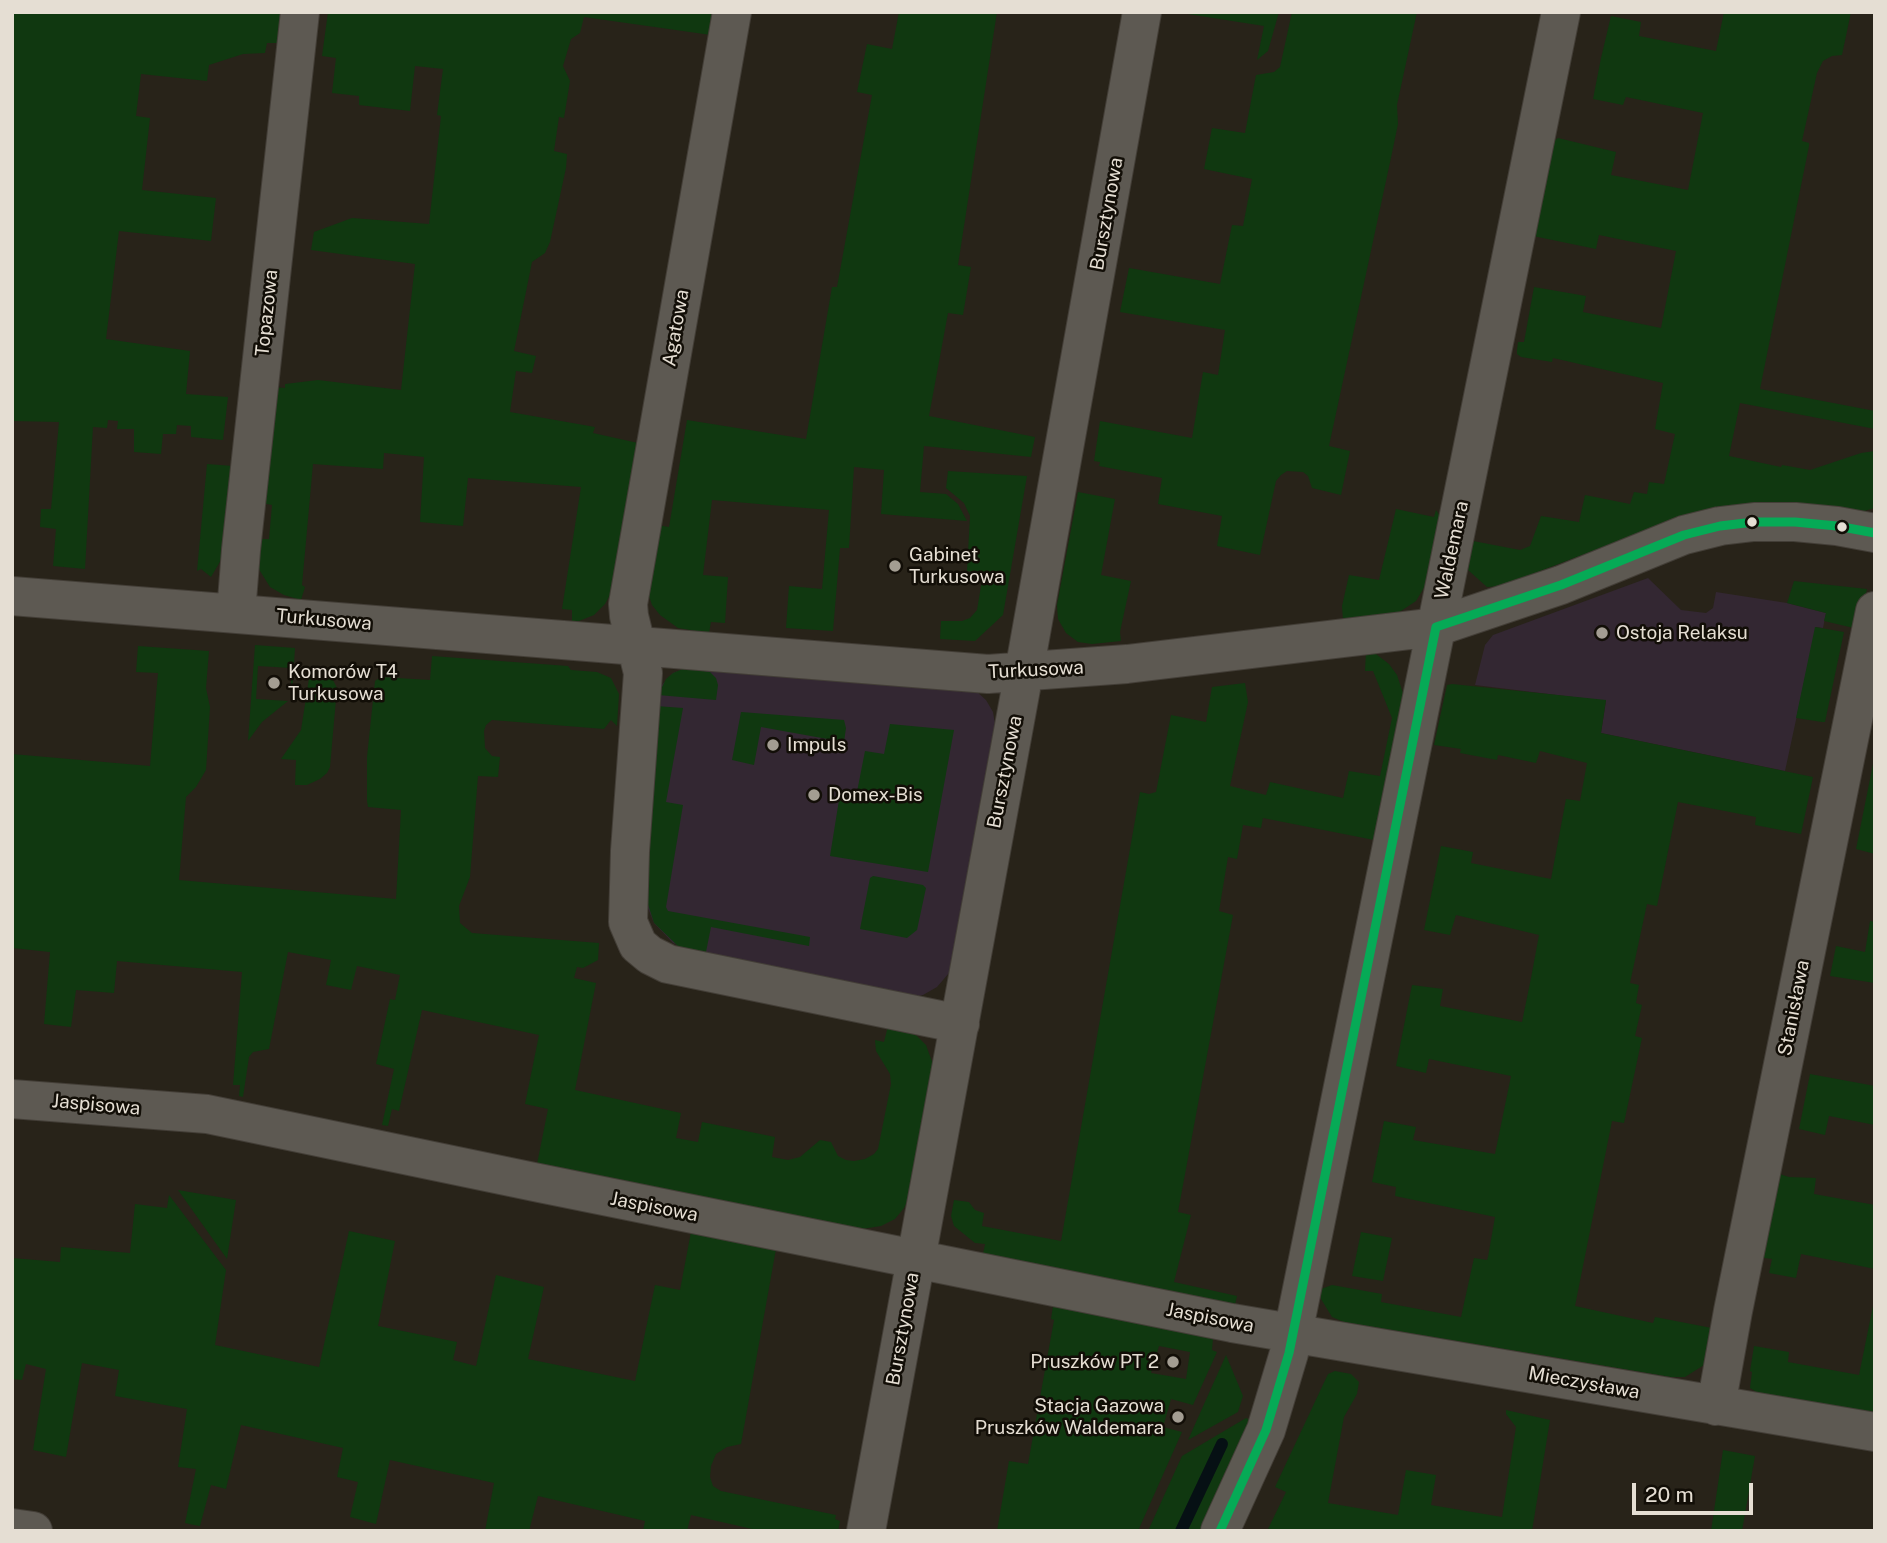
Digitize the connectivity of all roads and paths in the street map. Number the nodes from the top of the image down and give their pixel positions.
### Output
1 (300, 12) edge
2 (732, 12) edge
3 (1142, 12) edge
4 (1561, 12) edge
5 (1875, 533) edge
6 (12, 596) edge
7 (1875, 611) edge
8 (236, 613) junction
9 (1436, 627) junction
10 (635, 644) junction
11 (1024, 672) junction
12 (960, 1024) junction
13 (12, 1099) edge
14 (916, 1260) junction
15 (1293, 1333) junction
16 (1716, 1406) junction
17 (1875, 1432) edge
18 (12, 1528) edge
19 (33, 1531) edge
20 (866, 1531) edge
21 (1220, 1531) edge

1 - 8 street, Topazowa
2 - 10 street, Agatowa
3 - 11 street, Bursztynowa
4 - 9 street, Waldemara
5 - 9 street, Turkusowa
6 - 8 street, Turkusowa
7 - 16 street, Stanisława
8 - 10 street, Turkusowa
9 - 11 street, Turkusowa
9 - 15 street, Waldemara
10 - 11 street, Turkusowa
10 - 12 street
11 - 12 street, Bursztynowa
12 - 14 street, Bursztynowa
13 - 14 street, Jaspisowa
14 - 15 street, Jaspisowa
14 - 20 street, Bursztynowa
15 - 16 street, Mieczysława
15 - 21 street, Waldemara
16 - 17 street, Mieczysława
18 - 19 street

